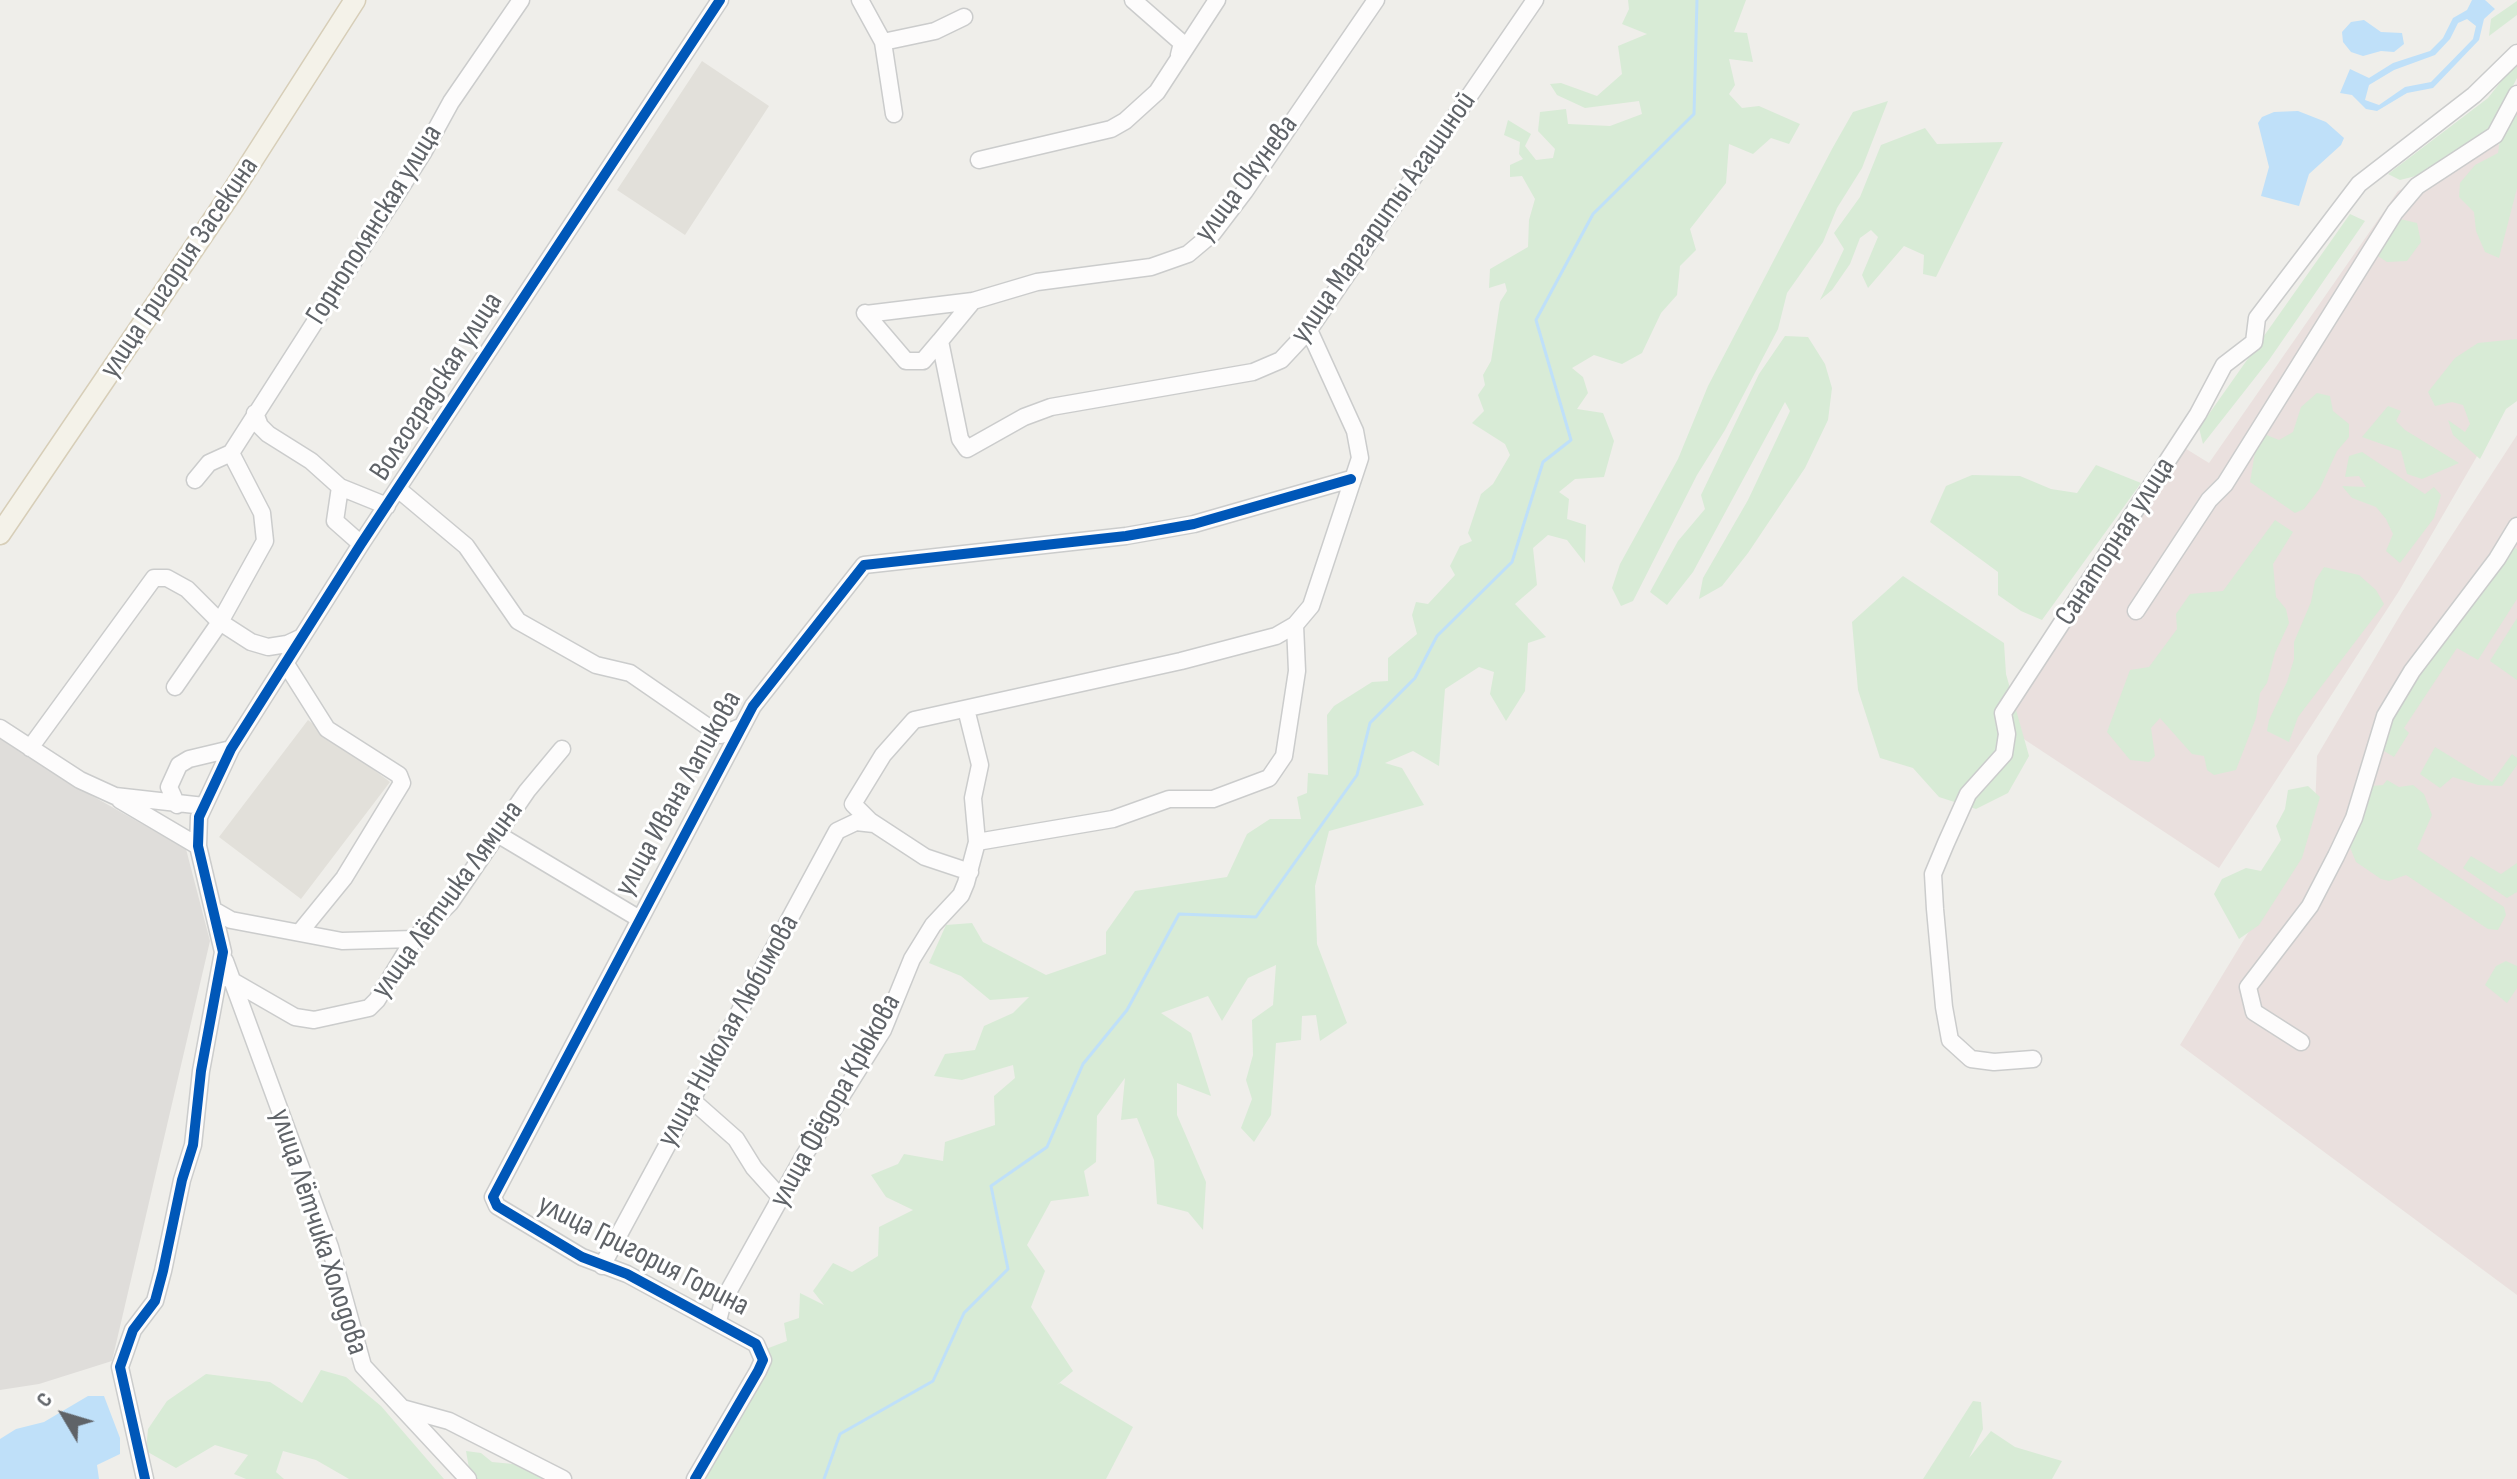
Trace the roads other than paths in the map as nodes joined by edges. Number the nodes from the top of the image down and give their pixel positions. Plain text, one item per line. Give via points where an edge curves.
1 (355, 0) edge
2 (521, 0) edge
3 (720, 0) edge
4 (860, 0) edge
5 (1217, 0) edge
6 (1376, 0) edge
7 (1535, 0) edge
8 (1140, 5) edge
9 (964, 17) dead end
10 (1206, 17) junction
11 (1178, 38) junction
12 (883, 42) junction
13 (2517, 53) edge
14 (1177, 62) junction
15 (2517, 94) edge
16 (894, 114) dead end
17 (979, 160) dead end
18 (973, 301) junction
19 (1309, 330) junction
20 (940, 341) junction
21 (255, 413) junction
22 (231, 453) junction
23 (1351, 479) junction
24 (195, 480) dead end
25 (340, 487) junction
26 (398, 489) junction
27 (387, 506) junction
28 (2517, 527) edge
29 (0, 534) edge
30 (361, 544) junction
31 (2136, 611) dead end
32 (220, 622) junction
33 (1295, 625) junction
34 (303, 636) junction
35 (286, 664) junction
36 (175, 687) dead end
37 (966, 709) junction
38 (740, 727) junction
39 (0, 728) edge
40 (714, 731) junction
41 (30, 748) junction
42 (231, 749) junction
43 (562, 749) dead end
44 (724, 758) junction
45 (115, 796) junction
46 (177, 805) junction
47 (204, 806) junction
48 (874, 824) junction
49 (499, 835) junction
50 (977, 842) junction
51 (198, 846) junction
52 (970, 872) junction
53 (217, 912) junction
54 (638, 918) junction
55 (300, 932) junction
56 (414, 939) junction
57 (223, 952) junction
58 (229, 979) junction
59 (2301, 1042) dead end
60 (2033, 1059) dead end
61 (693, 1101) junction
62 (781, 1198) junction
63 (497, 1206) joint
64 (602, 1266) junction
65 (718, 1321) junction
66 (402, 1408) junction
67 (145, 1479) edge
68 (468, 1479) edge
69 (563, 1479) edge
70 (695, 1479) edge

1 - 29 main road, улица Григория Засекина
2 - 21 street, Горнополянская улица
3 - 26 street, Волгоградская улица
4 - 12 street
5 - 10 street
6 - 18 street, улица Окунева via 1203,244 1151,267 1037,282
7 - 19 street, улица Маргариты Агашиной
8 - 11 street
9 - 12 street via 935,31
10 - 11 street via 1186,41
10 - 14 street
11 - 14 street via 1182,43
12 - 16 street
13 - 60 street, Санаторная улица via 2474,95 2359,184 2313,242 2257,318 2254,342 2224,365 2198,414 2003,713 2004,754 1968,794 1951,831 1933,874 1935,909 1950,1040 1971,1059
14 - 17 street via 1139,111 1111,129
15 - 31 street via 2495,135 2417,186 2395,212 2225,484
18 - 20 street
18 - 20 street, улица Окунева via 866,313 906,361 923,361
19 - 20 street, улица Маргариты Агашиной via 1269,366 1051,407 967,449 960,439
19 - 23 street via 1355,431 1360,458
21 - 22 street, Горнополянская улица
21 - 25 street via 268,434
22 - 24 street via 209,463
22 - 32 street via 262,513 265,541
23 - 33 street via 1311,606
23 - 38 street, улица Ивана Лапикова via 1194,524 1114,539 864,565
25 - 27 street
25 - 30 street via 335,521
26 - 27 street, Волгоградская улица
26 - 40 street via 466,546 518,621 596,665 630,673
27 - 30 street, Волгоградская улица
28 - 59 street via 2385,716 2354,818 2336,856 2310,906 2248,987 2254,1012
30 - 34 street, Волгоградская улица
32 - 34 street via 268,647
32 - 36 street
32 - 41 street via 187,589 167,578 154,578
33 - 37 street via 1276,636
33 - 50 street via 1297,671 1284,756 1269,778 1213,799 1169,799 1113,819
34 - 35 street, Волгоградская улица
35 - 42 street, Волгоградская улица
35 - 55 street via 327,729 399,775 402,783 344,878
37 - 48 street via 914,720 883,755 853,804
37 - 50 street, улица Фёдора Крюкова via 980,757 973,798
38 - 40 street via 721,735
38 - 44 street, улица Ивана Лапикова
39 - 41 street
40 - 44 street via 724,742
41 - 45 street
42 - 46 street via 179,765 169,787
42 - 47 street, Волгоградская улица
43 - 49 street, улица Лётчика Лямина
44 - 54 street, улица Ивана Лапикова
45 - 46 street
45 - 51 street
46 - 47 street
47 - 51 street, Волгоградская улица via 196,830
48 - 52 street via 925,857
48 - 61 street, улица Николая Любимова via 856,822 837,831
49 - 54 street
49 - 56 street, улица Лётчика Лямина via 450,903
50 - 52 street, улица Фёдора Крюкова
51 - 53 street, улица Лётчика Холодова
52 - 62 street, улица Фёдора Крюкова via 961,895 912,959 883,1030
53 - 55 street via 231,920
53 - 57 street, улица Лётчика Холодова
54 - 63 street, улица Ивана Лапикова via 498,1184 493,1197
55 - 56 street via 342,941
56 - 58 street, улица Лётчика Лямина via 377,1000 357,1012 314,1020 295,1017
57 - 58 street, улица Лётчика Холодова
57 - 67 street via 193,1145 163,1271 155,1301 129,1339 120,1367
58 - 66 street, улица Лётчика Холодова via 330,1247 363,1366
61 - 62 street via 736,1139
61 - 64 street, улица Николая Любимова
62 - 65 street, улица Фёдора Крюкова via 723,1301
63 - 64 street, улица Григория Горина
64 - 65 street, улица Григория Горина
65 - 70 street, улица Григория Горина via 756,1344 763,1360
66 - 68 street, улица Лётчика Холодова
66 - 69 street via 449,1421

